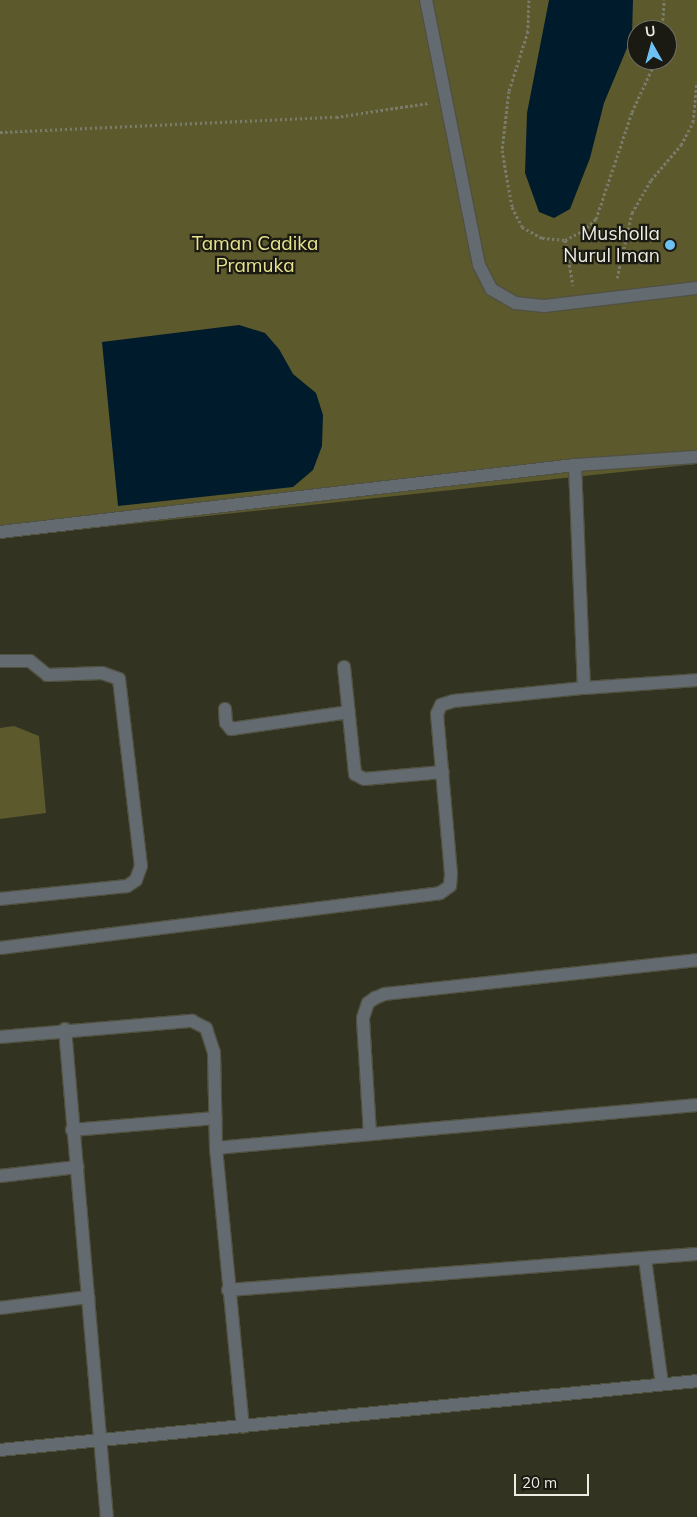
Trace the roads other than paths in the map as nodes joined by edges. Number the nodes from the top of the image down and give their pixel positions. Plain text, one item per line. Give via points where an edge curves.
1 (426, 0) edge
2 (697, 288) edge
3 (697, 457) edge
4 (575, 464) junction
5 (0, 532) edge
6 (0, 661) edge
7 (344, 667) dead end
8 (697, 680) edge
9 (584, 688) junction
10 (225, 709) dead end
11 (349, 712) junction
12 (443, 772) junction
13 (0, 899) edge
14 (0, 948) edge
15 (697, 960) edge
16 (65, 1029) junction
17 (0, 1037) edge
18 (697, 1105) edge
19 (215, 1118) junction
20 (72, 1130) junction
21 (370, 1134) junction
22 (216, 1148) junction
23 (76, 1167) junction
24 (0, 1176) edge
25 (697, 1254) edge
26 (645, 1259) junction
27 (228, 1290) junction
28 (88, 1298) junction
29 (0, 1308) edge
30 (697, 1381) edge
31 (662, 1384) junction
32 (244, 1427) junction
33 (100, 1439) junction
34 (0, 1450) edge
35 (107, 1517) edge

1 - 2 street via 479,265 491,290 515,303 544,306
3 - 4 street
4 - 5 street
4 - 9 street
6 - 13 street via 30,661 47,675 102,673 119,679 141,866 136,880 127,886
7 - 11 street
8 - 9 street
9 - 12 street via 453,701 441,705 438,714
10 - 11 street via 226,723 231,729
11 - 12 street via 355,774 359,778
12 - 14 street via 451,874 450,886 440,893
15 - 21 street via 385,994 375,998 368,1003 363,1018
16 - 17 street
16 - 19 street via 192,1021 206,1028 214,1052
16 - 20 street
18 - 21 street
19 - 20 street
19 - 22 street
20 - 23 street
21 - 22 street
22 - 27 street
23 - 24 street
23 - 28 street
25 - 26 street
26 - 27 street
26 - 31 street
27 - 32 street
28 - 29 street
28 - 33 street
30 - 31 street
31 - 32 street
32 - 33 street
33 - 34 street
33 - 35 street

